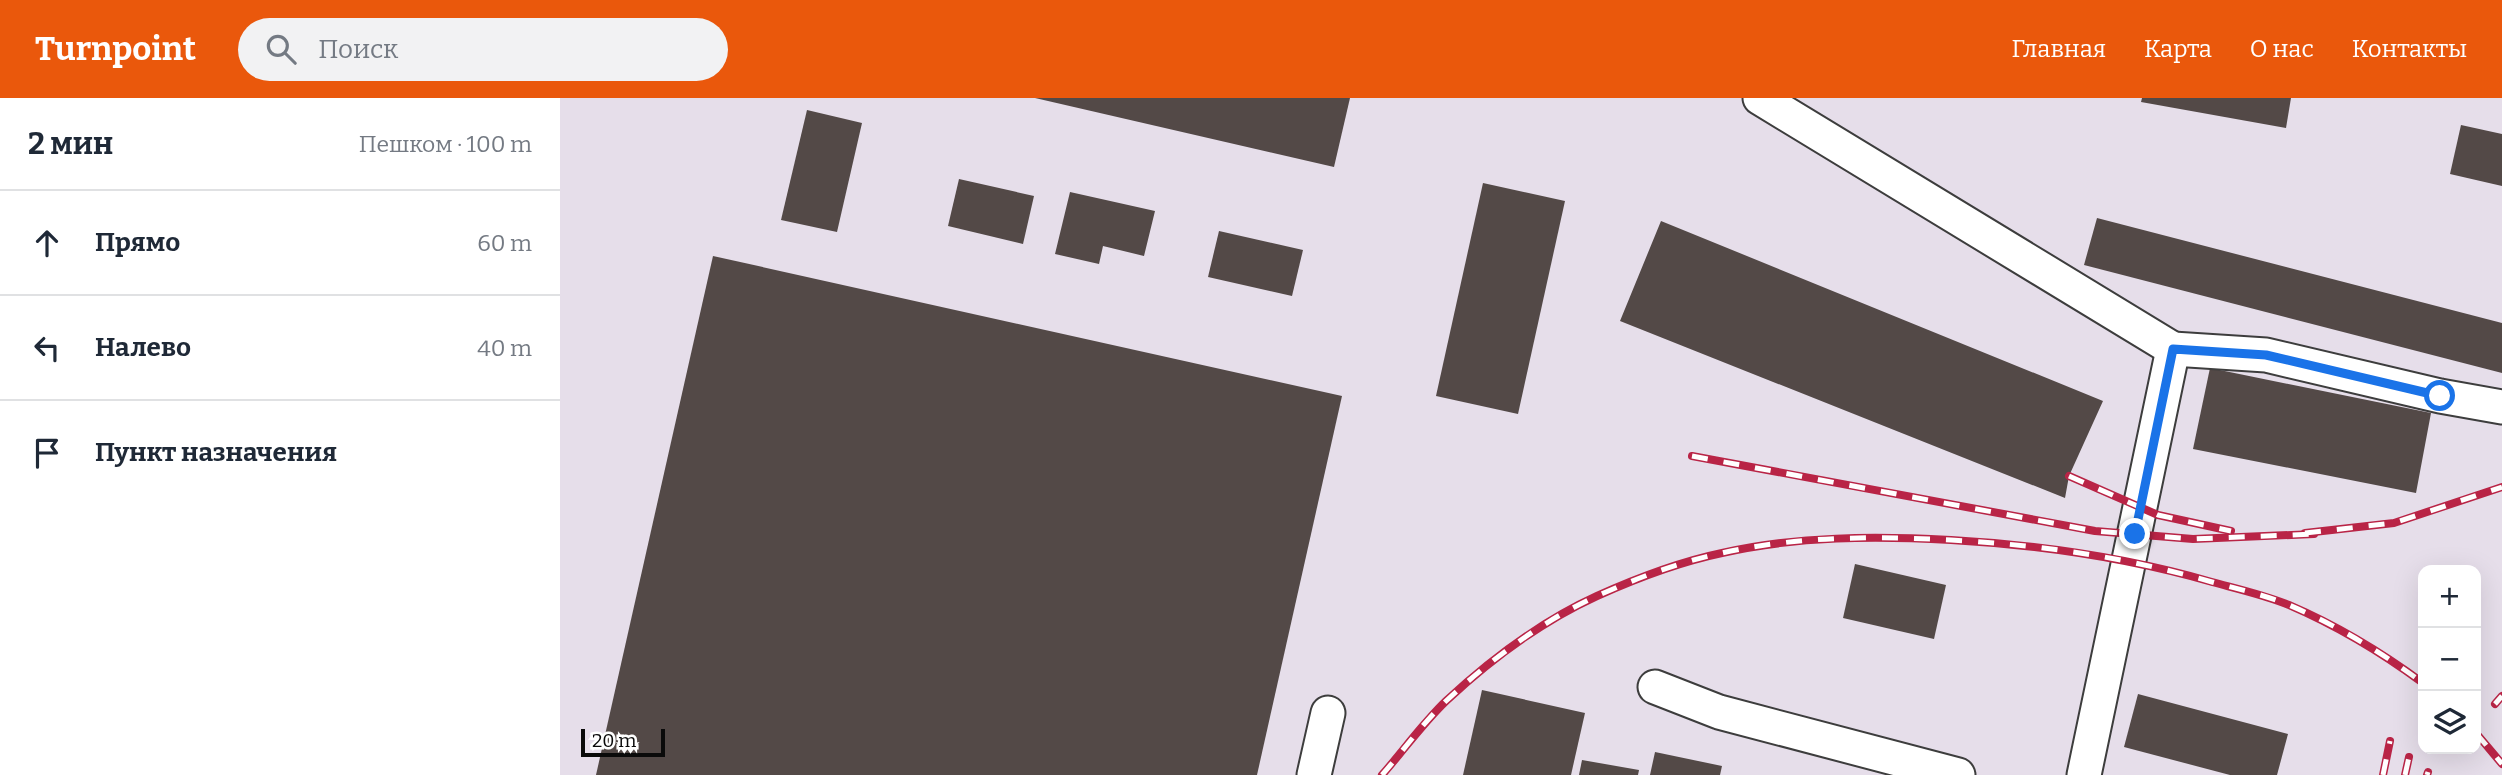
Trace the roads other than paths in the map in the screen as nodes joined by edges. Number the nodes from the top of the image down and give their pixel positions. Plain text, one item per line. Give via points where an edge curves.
1 (1760, 98) edge
2 (2173, 349) junction
3 (2502, 407) edge
4 (1655, 687) dead end
5 (1328, 713) dead end
6 (1314, 775) edge
7 (1958, 775) edge
8 (2084, 775) edge

1 - 2 lane
2 - 3 lane via 2266,355
2 - 8 lane
4 - 7 lane via 1719,712
5 - 6 lane

